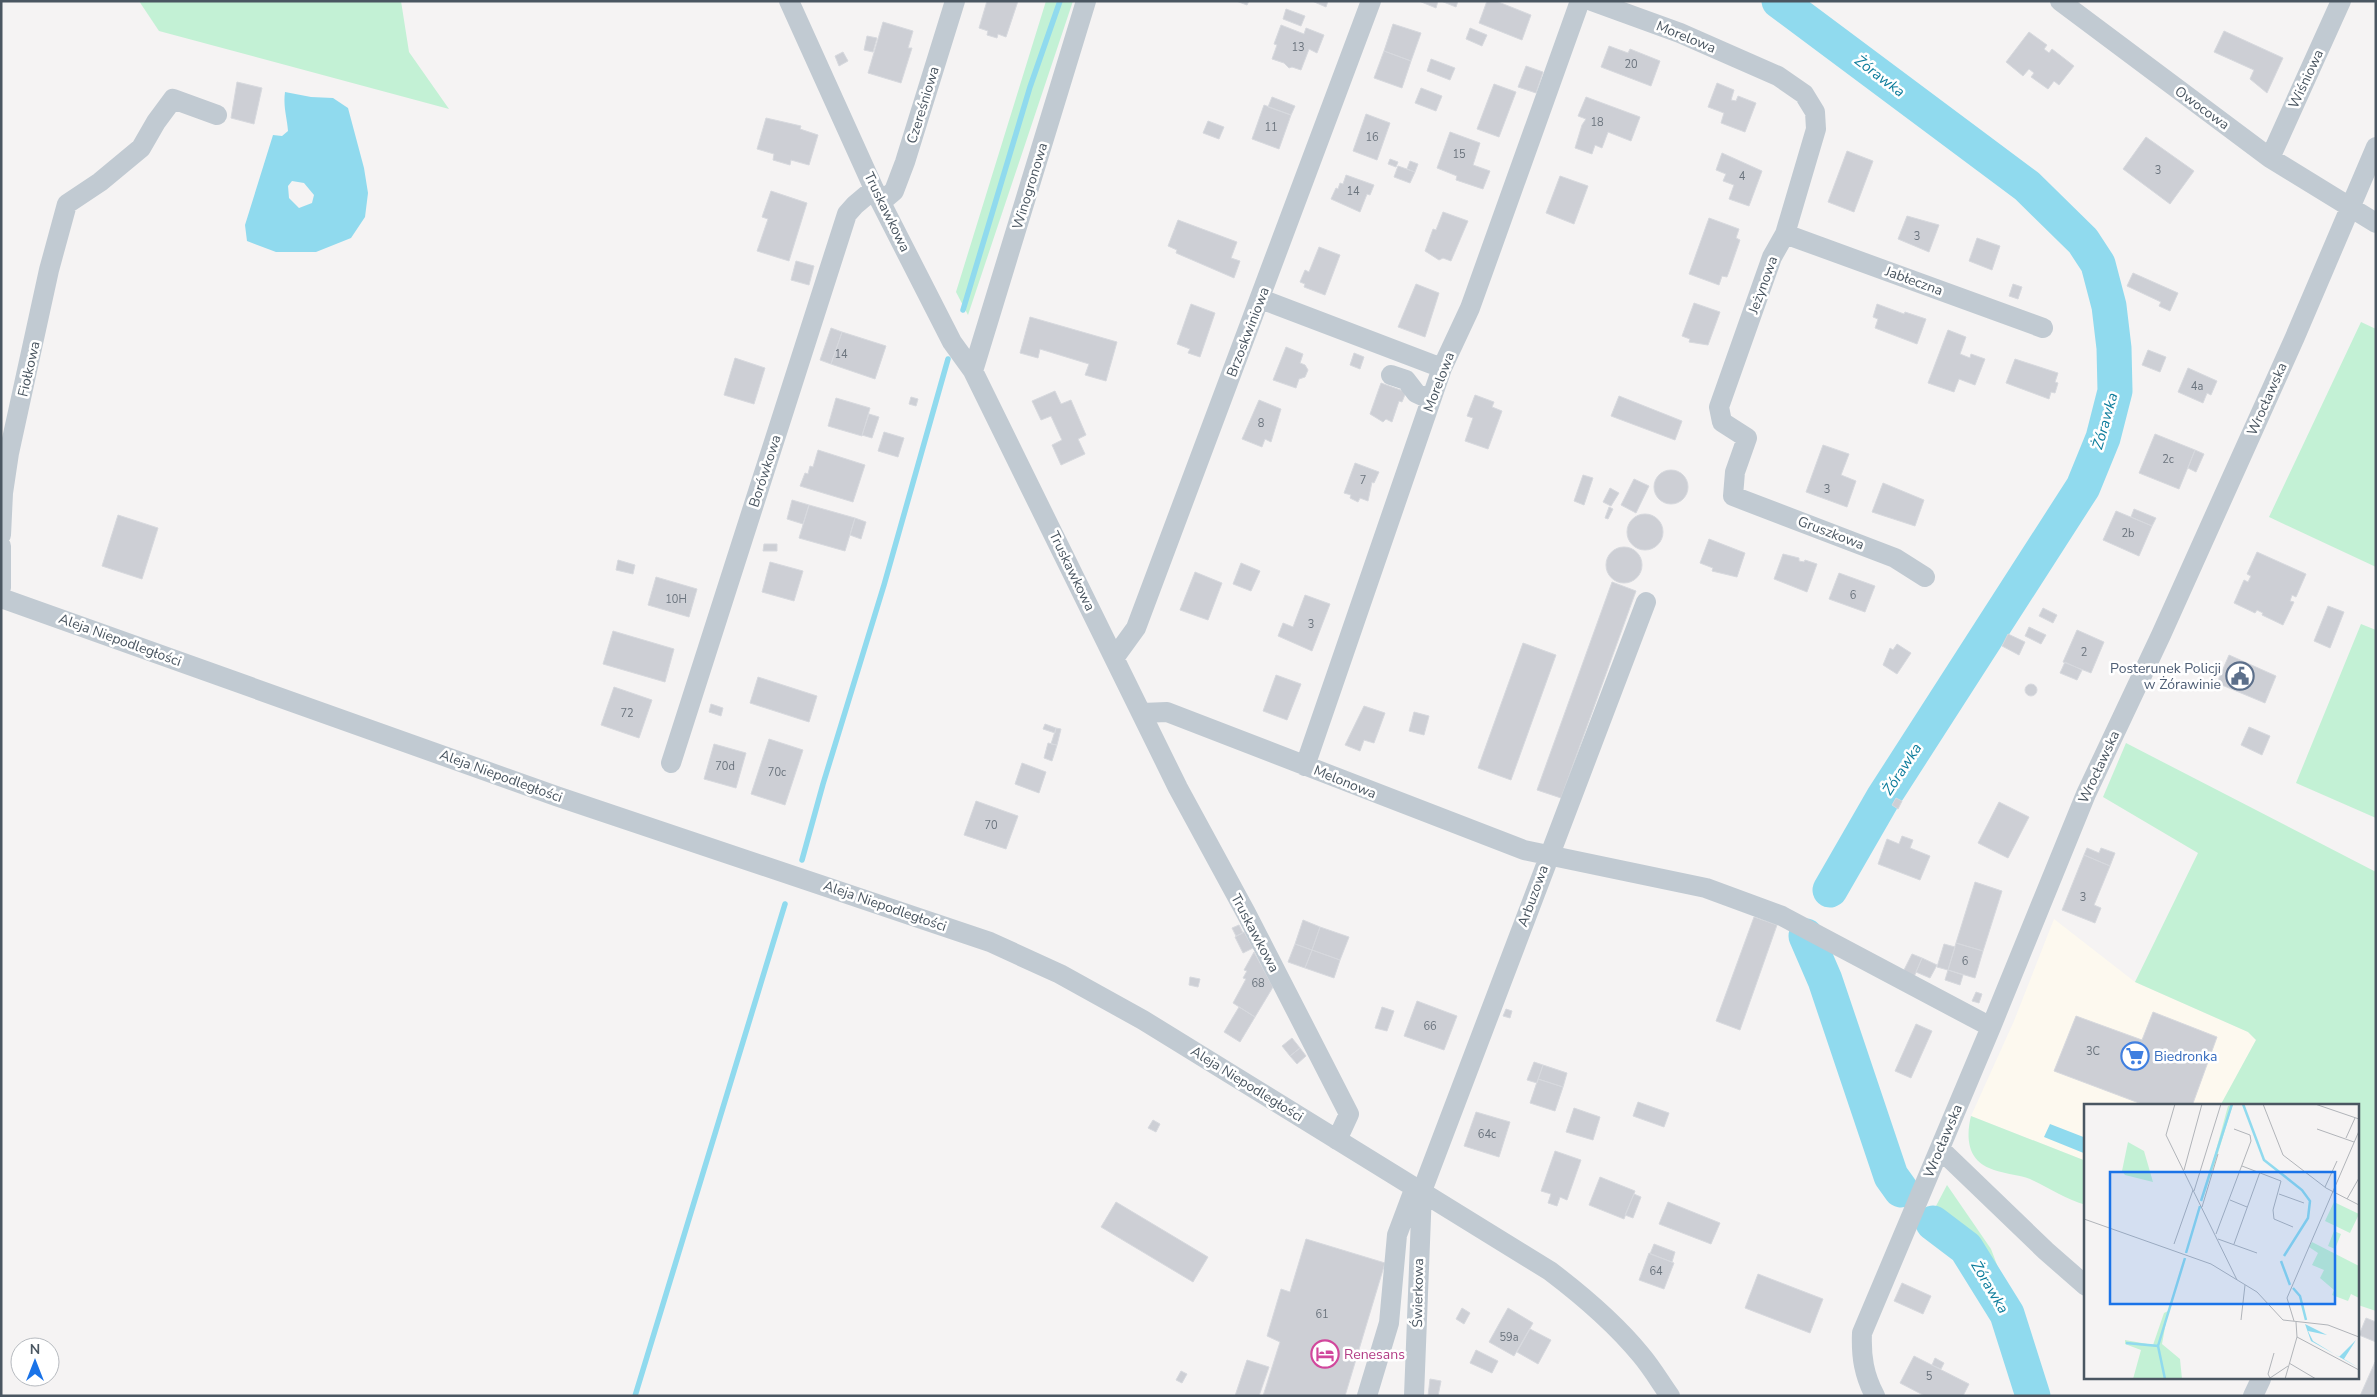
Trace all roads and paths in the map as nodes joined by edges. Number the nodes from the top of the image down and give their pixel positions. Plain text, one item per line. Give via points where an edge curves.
1 (789, 1) edge
2 (955, 1) edge
3 (1086, 1) edge
4 (1371, 1) edge
5 (1580, 1) edge
6 (1592, 1) edge
7 (2060, 1) edge
8 (2341, 1) edge
9 (1778, 76) joint
10 (217, 115) dead end
11 (2376, 147) edge
12 (2270, 158) junction
13 (877, 195) junction
14 (2349, 206) junction
15 (2376, 223) edge
16 (1785, 234) junction
17 (1261, 299) junction
18 (2043, 328) dead end
19 (1442, 368) junction
20 (973, 371) junction
21 (1391, 374) dead end
22 (1432, 400) junction
23 (1733, 496) joint
24 (1, 535) edge
25 (1, 546) edge
26 (1925, 577) dead end
27 (1, 588) edge
28 (1, 598) edge
29 (1646, 602) dead end
30 (1115, 657) junction
31 (1142, 713) junction
32 (671, 762) dead end
33 (1305, 766) junction
34 (1548, 856) junction
35 (1991, 1027) junction
36 (1337, 1140) junction
37 (1940, 1149) junction
38 (1419, 1189) junction
39 (2084, 1284) edge
40 (2261, 1380) edge
41 (1367, 1396) edge
42 (1414, 1396) edge
43 (1670, 1396) edge
44 (1875, 1396) edge
45 (2253, 1396) edge

1 - 13 street, Truskawkowa
2 - 13 street, Czereśniowa via 894,190
3 - 20 street, Winogronowa
4 - 17 street, Brzoskwiniowa
5 - 19 street, Morelowa via 1470,308
6 - 9 street, Morelowa via 1680,33
7 - 12 street, Owocowa
8 - 12 street, Wiśniowa
9 - 16 street, Jeżynowa via 1804,94 1815,112 1816,129
10 - 24 street, Fiołkowa via 174,98 141,148 67,204 49,270 9,453
11 - 14 street, Wrocławska
12 - 14 street, Owocowa
13 - 20 street, Truskawkowa via 952,342
13 - 32 street, Borówkowa via 855,205 848,214
14 - 15 street, Owocowa
14 - 35 street, Wrocławska via 2295,337 2086,794
16 - 18 street, Jabłeczna
16 - 23 street, Jeżynowa via 1772,257 1719,407 1722,422 1747,438 1735,472
17 - 19 street
17 - 30 street, Brzoskwiniowa via 1136,628
19 - 22 street, Morelowa
20 - 30 street, Truskawkowa
21 - 22 street via 1406,380 1416,393
22 - 33 street, Morelowa
23 - 26 street, Gruszkowa via 1895,558
25 - 27 street
28 - 36 street, Aleja Niepodległości via 556,796 990,942 1060,974 1143,1020
29 - 34 street, Arbuzowa
30 - 31 street, Truskawkowa
31 - 33 street, Melonowa via 1167,712
31 - 36 street, Truskawkowa via 1349,1114
33 - 34 street, Melonowa via 1486,836
34 - 35 street, Melonowa via 1706,888 1782,916
34 - 38 street, Arbuzowa
35 - 37 street, Wrocławska
36 - 38 street, Aleja Niepodległości
37 - 39 street
37 - 44 street, Wrocławska via 1862,1333 1862,1361 1866,1379
38 - 41 street, Arbuzowa via 1397,1236 1389,1323
38 - 42 street, Świerkowa
38 - 43 street, Aleja Niepodległości via 1550,1271 1586,1298 1642,1356
40 - 45 street

